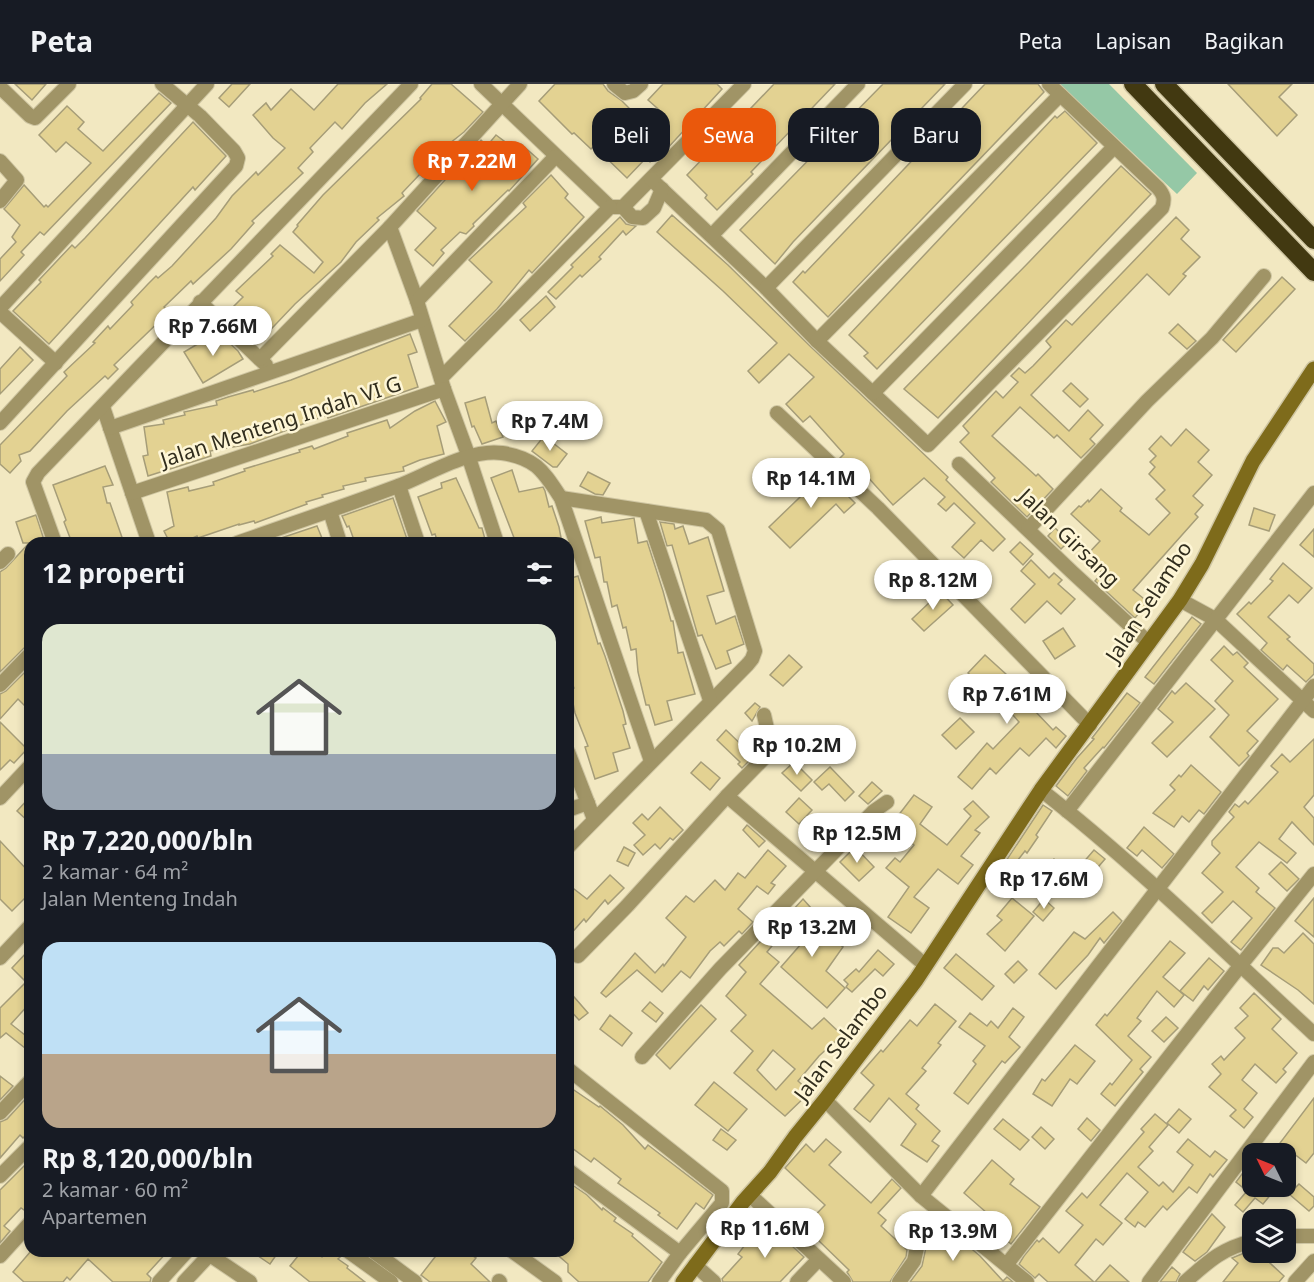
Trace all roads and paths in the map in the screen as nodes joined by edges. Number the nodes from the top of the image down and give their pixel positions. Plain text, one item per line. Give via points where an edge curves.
1 (69, 84) edge
2 (162, 84) edge
3 (207, 84) edge
4 (411, 84) edge
5 (481, 84) edge
6 (519, 84) edge
7 (614, 84) edge
8 (641, 84) edge
9 (744, 84) edge
10 (858, 84) edge
11 (964, 84) edge
12 (1049, 84) edge
13 (1133, 84) edge
14 (1164, 84) edge
15 (0, 87) edge
16 (1060, 95) junction
17 (501, 103) junction
18 (188, 105) junction
19 (1114, 147) junction
20 (555, 157) junction
21 (0, 161) edge
22 (651, 179) junction
23 (662, 189) junction
24 (0, 201) edge
25 (616, 207) junction
26 (390, 227) junction
27 (712, 235) junction
28 (1314, 240) edge
29 (1314, 272) edge
30 (1264, 276) dead end
31 (766, 288) junction
32 (417, 301) junction
33 (200, 302) junction
34 (0, 310) edge
35 (422, 320) junction
36 (817, 341) junction
37 (260, 359) junction
38 (56, 363) junction
39 (1314, 369) edge
40 (272, 371) junction
41 (442, 384) junction
42 (873, 393) junction
43 (103, 407) junction
44 (777, 413) dead end
45 (0, 423) edge
46 (110, 428) junction
47 (468, 457) junction
48 (959, 464) dead end
49 (399, 486) junction
50 (1314, 493) edge
51 (132, 494) junction
52 (561, 498) junction
53 (330, 511) junction
54 (646, 511) junction
55 (1028, 529) junction
56 (53, 537) edge
57 (148, 537) edge
58 (254, 537) edge
59 (338, 537) edge
60 (416, 537) edge
61 (495, 537) edge
62 (1180, 600) junction
63 (1215, 619) junction
64 (1149, 643) junction
65 (24, 660) edge
66 (0, 685) edge
67 (1314, 686) edge
68 (710, 700) junction
69 (1302, 700) junction
70 (1314, 711) edge
71 (764, 715) dead end
72 (1090, 724) junction
73 (651, 762) junction
74 (574, 767) edge
75 (24, 772) edge
76 (1041, 790) junction
77 (727, 796) junction
78 (0, 798) edge
79 (887, 802) dead end
80 (588, 803) junction
81 (574, 808) edge
82 (1067, 811) junction
83 (594, 819) junction
84 (574, 841) edge
85 (815, 872) junction
86 (1314, 874) edge
87 (1157, 889) junction
88 (24, 932) edge
89 (578, 956) dead end
90 (0, 958) edge
91 (925, 965) junction
92 (1240, 966) junction
93 (1314, 1034) edge
94 (642, 1057) dead end
95 (1314, 1062) edge
96 (574, 1074) edge
97 (24, 1087) edge
98 (825, 1100) junction
99 (0, 1113) edge
100 (24, 1152) edge
101 (574, 1174) edge
102 (0, 1176) edge
103 (750, 1195) junction
104 (921, 1196) junction
105 (24, 1230) edge
106 (925, 1233) dead end
107 (1296, 1236) edge
108 (1314, 1236) edge
109 (1242, 1243) edge
110 (680, 1253) junction
111 (0, 1256) edge
112 (182, 1257) edge
113 (205, 1257) edge
114 (216, 1257) edge
115 (356, 1257) edge
116 (382, 1257) edge
117 (520, 1257) edge
118 (818, 1260) junction
119 (1314, 1261) edge
120 (1007, 1264) junction
121 (695, 1265) junction
122 (710, 1281) edge
123 (159, 1282) edge
124 (184, 1282) edge
125 (250, 1282) edge
126 (391, 1282) edge
127 (415, 1282) edge
128 (555, 1282) edge
129 (659, 1282) edge
130 (684, 1282) edge
131 (797, 1282) edge
132 (844, 1282) edge
133 (899, 1282) edge
134 (1027, 1282) edge
135 (1149, 1282) edge
136 (1185, 1282) edge
137 (1296, 1282) edge

1 - 15 street via 35,118
2 - 18 street
3 - 18 street
4 - 33 street
5 - 17 street
6 - 17 street
7 - 8 street via 625,93 633,92
9 - 22 street
10 - 27 street
11 - 31 street
12 - 16 street
13 - 29 highway
14 - 28 highway
16 - 19 street
16 - 36 street
17 - 20 street
17 - 26 street
18 - 34 street
18 - 38 street via 237,153 236,166
19 - 42 street
19 - 42 street via 1164,195 1162,207 1154,216 928,445
20 - 25 street
20 - 32 street
21 - 24 street via 17,180
22 - 23 street
22 - 25 street
23 - 25 street via 654,208 643,218 632,217
23 - 27 street
25 - 41 street
26 - 32 street
26 - 37 street
27 - 31 street
30 - 55 street via 1212,338
31 - 36 street
32 - 35 street
33 - 37 street
33 - 43 street
34 - 38 street
35 - 40 street
35 - 41 street
36 - 42 street
37 - 40 street
38 - 45 street
39 - 62 street, Jalan Selambo via 1253,461
40 - 46 street
41 - 47 street
41 - 51 street, Jalan Menteng Indah VI G
43 - 46 street
43 - 56 street via 34,479
44 - 72 street via 878,508
46 - 51 street
47 - 49 street
47 - 52 street via 500,452 518,456 542,469
47 - 61 street
48 - 55 street, Jalan Girsang
49 - 53 street
49 - 60 street
50 - 63 street
51 - 57 street
52 - 54 street
52 - 73 street
53 - 58 street
53 - 59 street
54 - 68 street
54 - 68 street via 706,520 718,530 755,651 752,659
55 - 64 street, Jalan Girsang
62 - 63 street
62 - 64 street, Jalan Selambo
63 - 69 street
63 - 82 street
64 - 72 street, Jalan Selambo
65 - 66 street
67 - 69 street
68 - 73 street
69 - 70 street
69 - 87 street
71 - 77 street via 770,752
72 - 76 street, Jalan Selambo
73 - 83 street
74 - 80 street
75 - 78 street
76 - 82 street
76 - 91 street, Jalan Selambo
77 - 85 street
77 - 89 street
79 - 85 street
80 - 81 street
80 - 83 street
82 - 87 street
83 - 84 street
85 - 91 street
85 - 94 street via 720,969
86 - 92 street
87 - 92 street
87 - 104 street
88 - 90 street
91 - 98 street, Jalan Selambo
92 - 93 street
92 - 120 street
95 - 135 street
96 - 110 street via 722,1191 722,1203
97 - 99 street
98 - 103 street, Jalan Selambo
98 - 104 street
100 - 102 street
101 - 110 street
103 - 118 street
103 - 121 street, Jalan Selambo
104 - 120 street
105 - 111 street
106 - 133 street via 916,1247 914,1261
107 - 108 street
109 - 136 street via 1220,1253
110 - 129 street
112 - 123 street
113 - 124 street
114 - 125 street
115 - 126 street
116 - 127 street
117 - 128 street
118 - 131 street
118 - 132 street
119 - 137 street
120 - 134 street
121 - 122 street
121 - 130 street, Jalan Selambo

